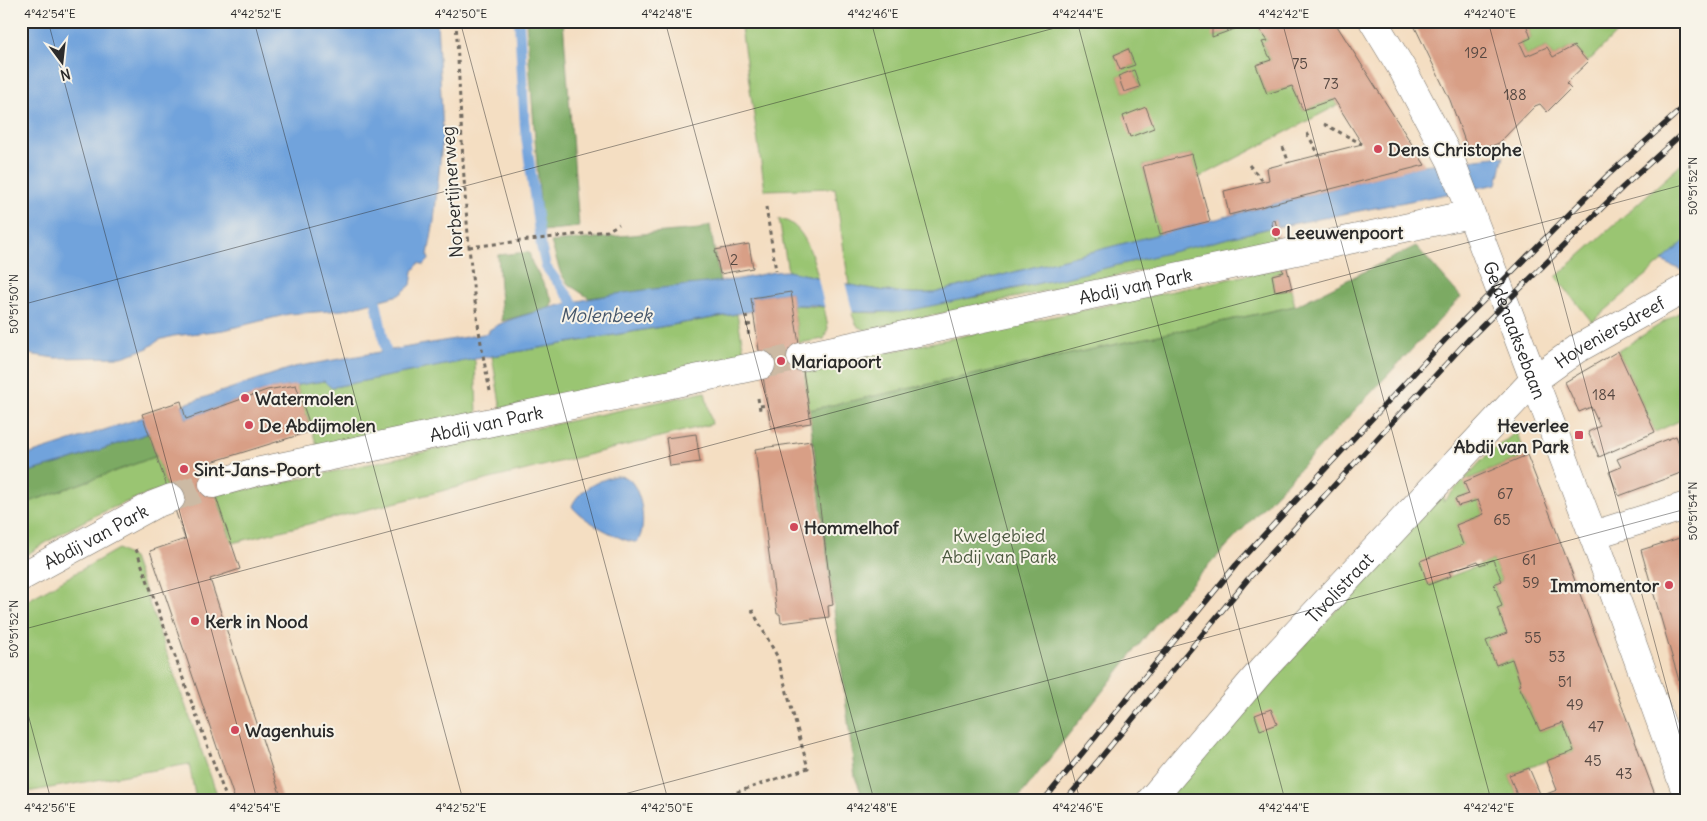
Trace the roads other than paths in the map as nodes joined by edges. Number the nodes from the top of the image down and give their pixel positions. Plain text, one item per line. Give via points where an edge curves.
1 (1373, 21) edge
2 (1466, 203) junction
3 (1686, 288) edge
4 (801, 357) tunnel mouth
5 (761, 365) tunnel mouth
6 (1534, 380) junction
7 (213, 484) tunnel mouth
8 (171, 498) tunnel mouth
9 (1686, 506) edge
10 (1593, 535) junction
11 (21, 577) edge
12 (1686, 792) edge
13 (1150, 800) edge

1 - 2 street, Geldenaaksebaan via 1404,72 1450,161
2 - 4 street, Abdij van Park
2 - 6 street, Geldenaaksebaan
3 - 6 street, Hoveniersdreef via 1577,349
5 - 7 street, Abdij van Park via 274,468
6 - 10 street, Geldenaaksebaan
6 - 13 street, Tivolistraat via 1262,670
8 - 11 street, Abdij van Park
9 - 10 street
10 - 12 street, Geldenaaksebaan

